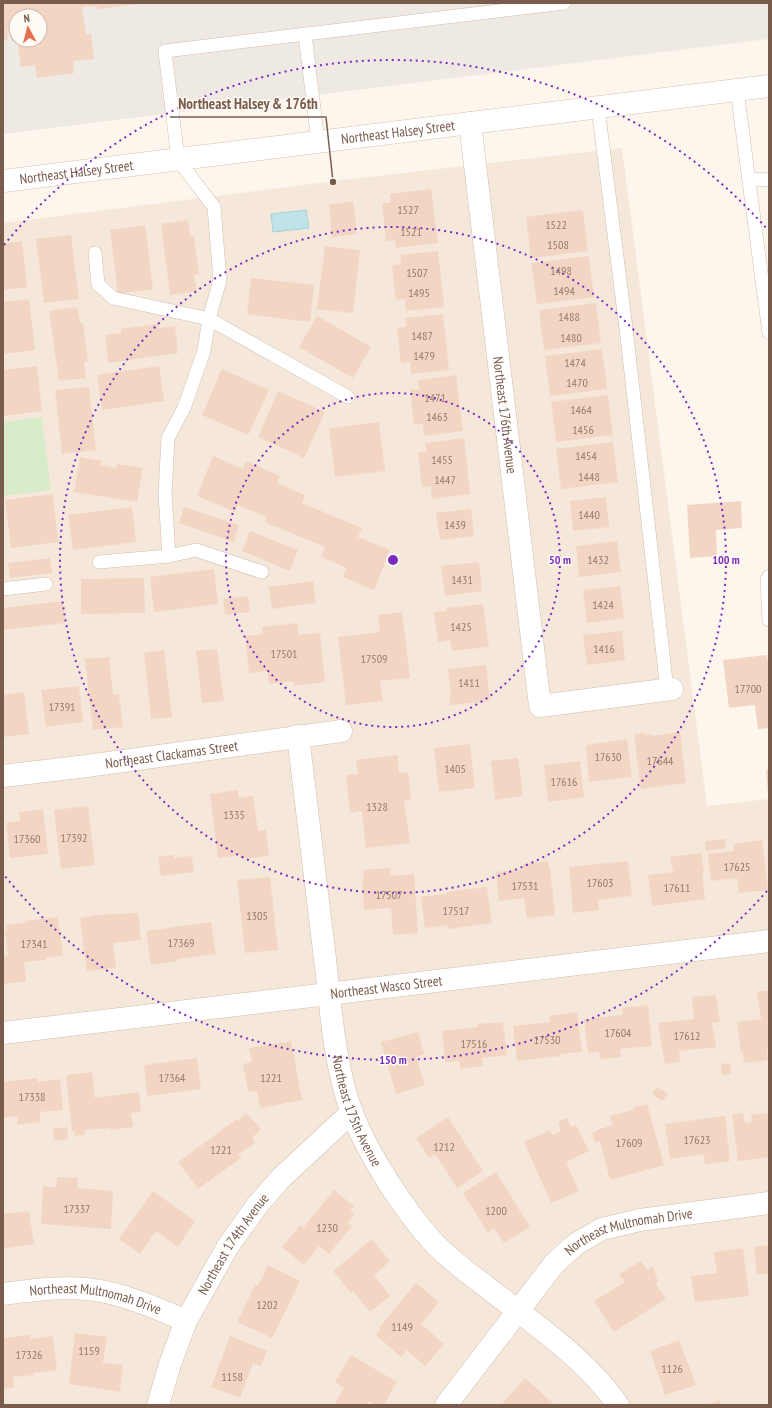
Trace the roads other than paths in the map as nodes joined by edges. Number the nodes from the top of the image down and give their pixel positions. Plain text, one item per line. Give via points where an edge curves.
1 (564, 3) edge
2 (304, 34) junction
3 (769, 86) edge
4 (737, 90) junction
5 (598, 108) junction
6 (470, 123) junction
7 (318, 142) junction
8 (178, 160) junction
9 (750, 178) junction
10 (769, 180) edge
11 (3, 181) edge
12 (95, 253) dead end
13 (209, 319) junction
14 (769, 333) edge
15 (348, 397) dead end
16 (169, 556) junction
17 (99, 562) dead end
18 (262, 572) dead end
19 (769, 576) edge
20 (46, 584) dead end
21 (3, 589) edge
22 (769, 620) edge
23 (670, 690) joint
24 (340, 731) dead end
25 (298, 736) junction
26 (3, 776) edge
27 (769, 941) edge
28 (329, 994) junction
29 (3, 1033) edge
30 (352, 1112) junction
31 (769, 1203) edge
32 (3, 1294) edge
33 (518, 1311) junction
34 (186, 1321) junction
35 (158, 1405) edge
36 (446, 1405) edge
37 (618, 1405) edge

1 - 2 lane
2 - 7 lane
2 - 8 lane via 165,51
3 - 4 street, Northeast Halsey Street
4 - 5 street, Northeast Halsey Street
4 - 9 lane
5 - 6 street, Northeast Halsey Street
5 - 23 lane
6 - 7 street, Northeast Halsey Street
6 - 23 street, Northeast 176th Avenue via 540,706
7 - 8 street, Northeast Halsey Street
8 - 11 street, Northeast Halsey Street
8 - 13 lane via 214,207 220,280
9 - 10 lane
9 - 14 lane
12 - 13 lane via 98,284 113,298
13 - 15 lane
13 - 16 lane via 204,351 184,408 168,438 165,494
16 - 17 lane
16 - 18 lane via 196,550
19 - 22 lane
20 - 21 lane
24 - 25 street, Northeast Clackamas Street
25 - 26 street, Northeast Clackamas Street
25 - 28 street, Northeast 175th Avenue
27 - 28 street, Northeast Wasco Street
28 - 29 street, Northeast Wasco Street
28 - 30 street, Northeast 175th Avenue via 338,1057
30 - 33 street, Northeast 175th Avenue via 366,1144 417,1223 457,1265
30 - 34 street, Northeast 174th Avenue via 281,1178 259,1203 228,1246
31 - 33 street, Northeast Multnomah Drive via 640,1220 602,1229 576,1244 554,1264
32 - 34 street, Northeast Multnomah Drive via 70,1289 101,1291 143,1303
33 - 36 street
33 - 37 street via 591,1371
34 - 35 street, Northeast 174th Avenue

